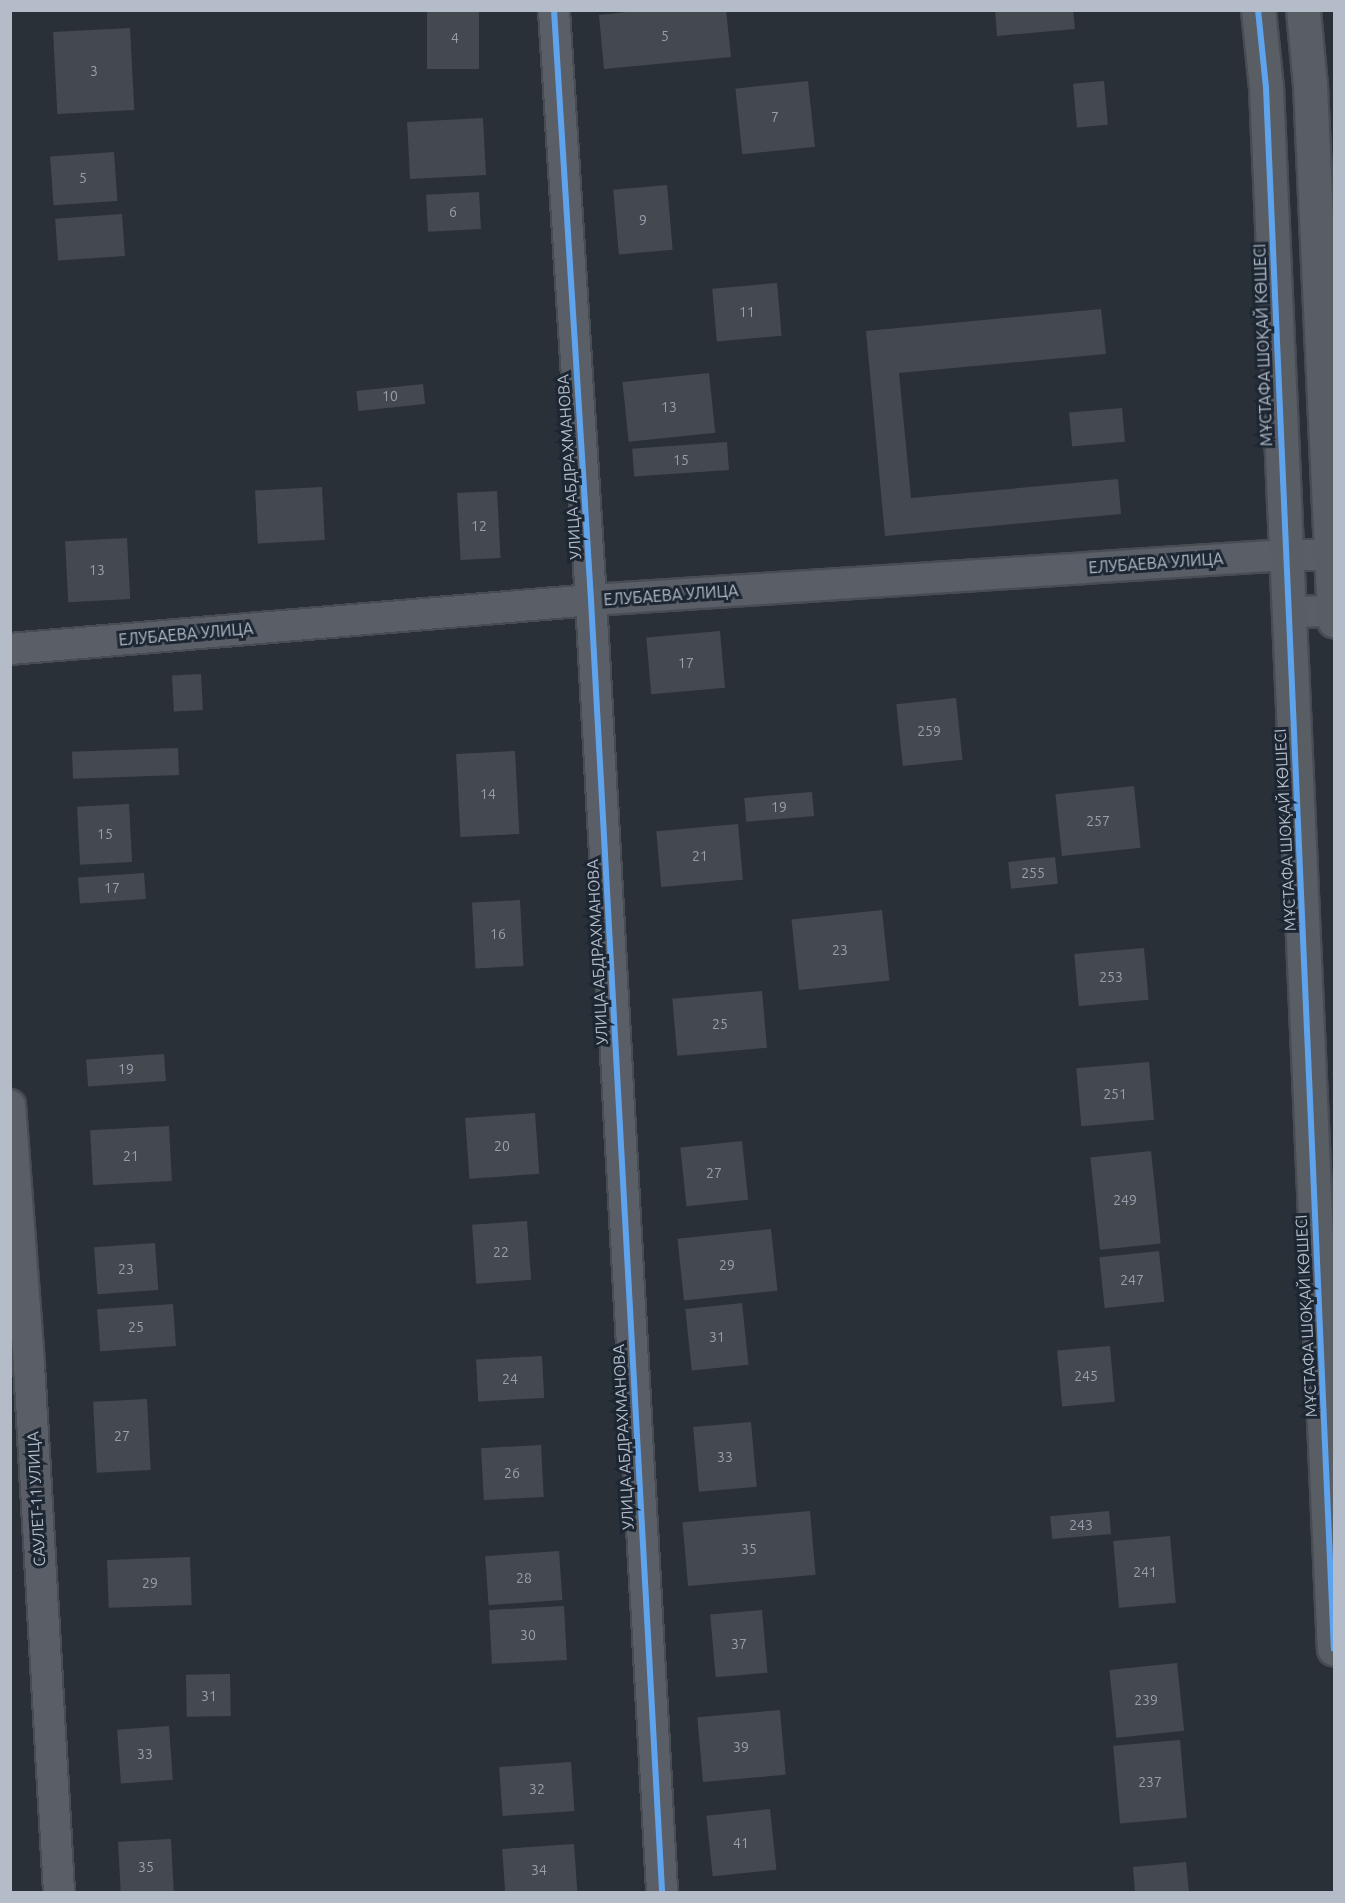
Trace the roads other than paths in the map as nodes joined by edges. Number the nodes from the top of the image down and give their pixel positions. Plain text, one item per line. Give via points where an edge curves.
1 (554, 10) edge
2 (1258, 10) edge
3 (1303, 10) edge
4 (1327, 270) edge
5 (1286, 555) junction
6 (1332, 555) junction
7 (591, 600) junction
8 (1334, 611) edge
9 (1288, 612) junction
10 (1335, 620) edge
11 (10, 649) edge
12 (10, 1105) edge
13 (20, 1364) edge
14 (1335, 1649) edge
15 (59, 1893) edge
16 (662, 1893) edge

1 - 7 street, УЛИЦА АБДРАХМАНОВА
2 - 5 street, МҰСТАФА ШОҚАЙ КӨШЕСІ via 1266,88
3 - 4 street
4 - 6 street
5 - 6 street, ЕЛУБАЕВА УЛИЦА
5 - 7 street, ЕЛУБАЕВА УЛИЦА
5 - 9 street, МҰСТАФА ШОҚАЙ КӨШЕСІ
6 - 8 street
7 - 11 street, ЕЛУБАЕВА УЛИЦА
7 - 16 street, УЛИЦА АБДРАХМАНОВА
8 - 9 street
8 - 10 street
9 - 14 street, МҰСТАФА ШОҚАЙ КӨШЕСІ
12 - 13 street, САУЛЕТ-11 УЛИЦА
13 - 15 street, САУЛЕТ-11 УЛИЦА

